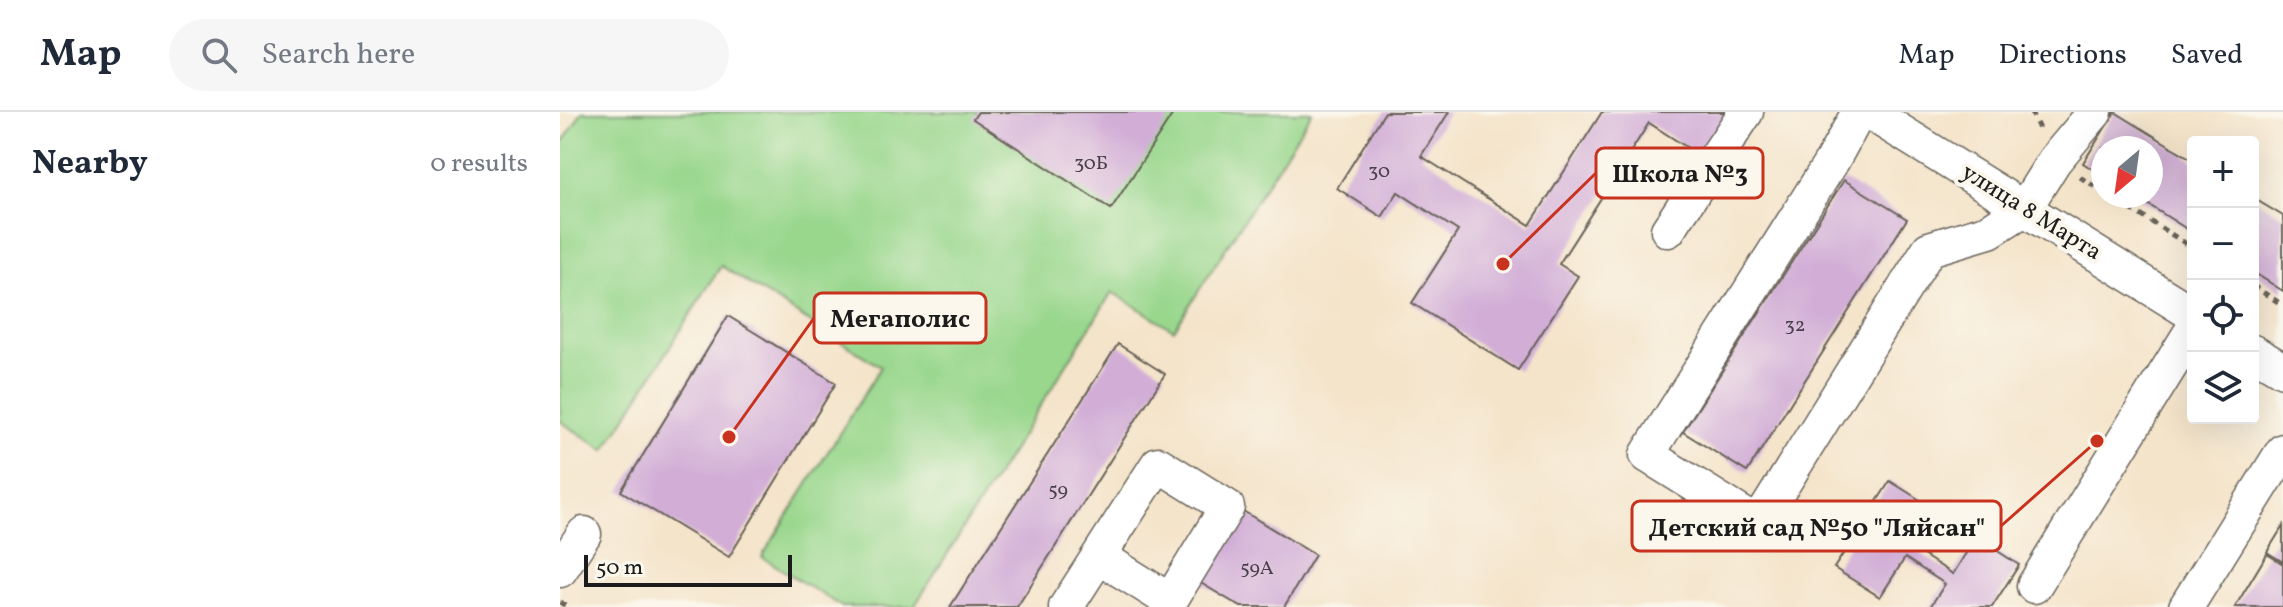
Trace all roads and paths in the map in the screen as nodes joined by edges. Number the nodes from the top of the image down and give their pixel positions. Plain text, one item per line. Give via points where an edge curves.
1 (1746, 112) edge
2 (1859, 112) edge
3 (1869, 112) edge
4 (2095, 112) edge
5 (2129, 208) edge
6 (2024, 209) junction
7 (1668, 230) dead end
8 (2187, 244) edge
9 (2259, 290) edge
10 (2283, 305) edge
11 (2187, 310) edge
12 (2187, 339) edge
13 (2259, 356) edge
14 (2283, 370) edge
15 (2283, 451) edge
16 (584, 534) dead end
17 (1100, 557) dead end
18 (560, 570) edge
19 (2034, 586) dead end
20 (560, 602) edge
21 (567, 607) edge
22 (1066, 607) edge
23 (2186, 607) edge

1 - 7 street
2 - 6 street via 1647,455 1758,524 1929,249 1989,231
3 - 6 street, улица 8 Марта
4 - 6 street via 2054,161
5 - 8 path
6 - 11 street, улица 8 Марта
9 - 10 path
12 - 19 street
13 - 14 street
15 - 23 street
16 - 18 street
17 - 22 street
20 - 21 path

